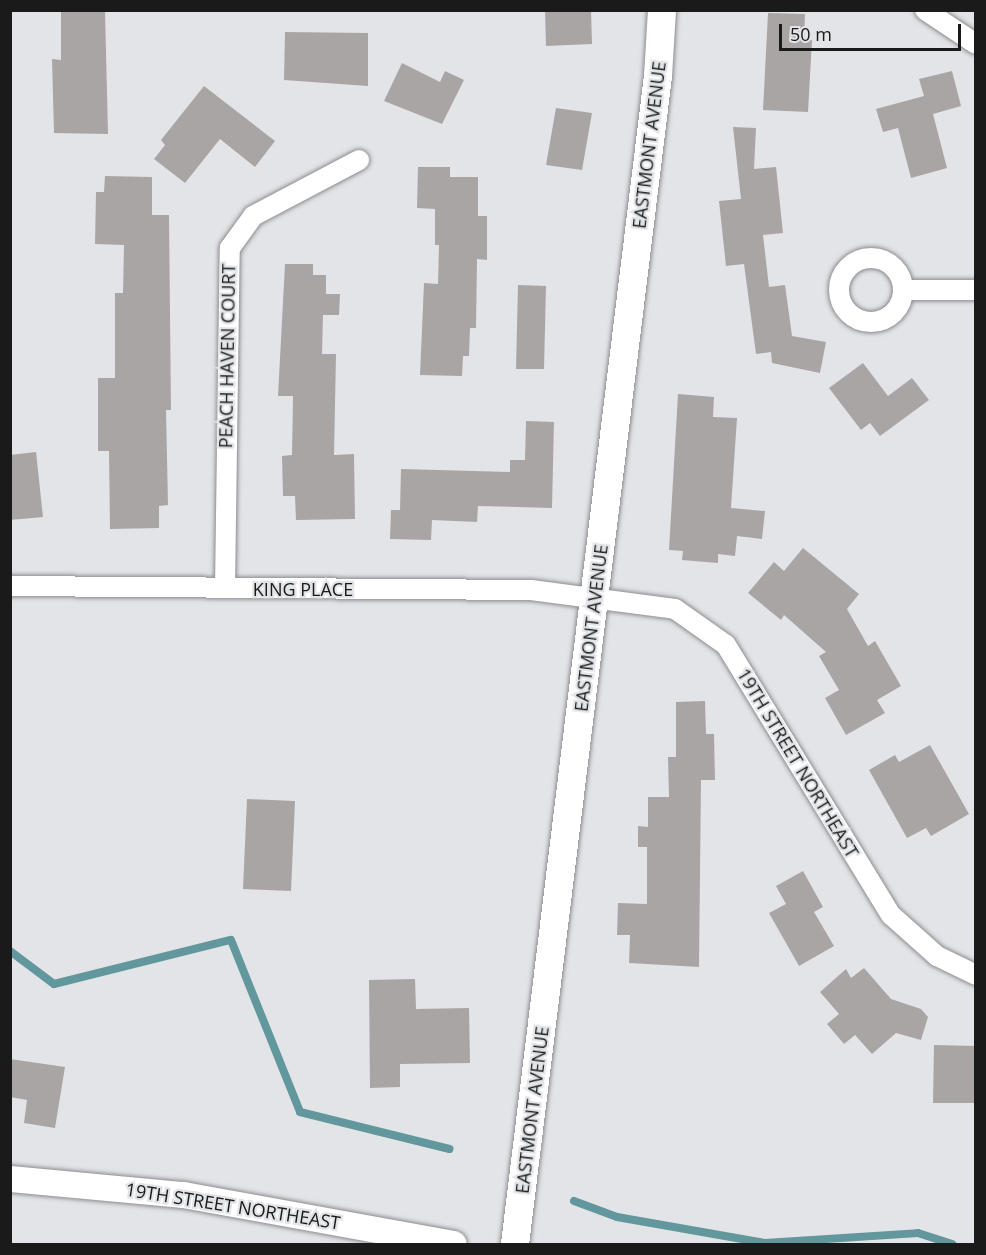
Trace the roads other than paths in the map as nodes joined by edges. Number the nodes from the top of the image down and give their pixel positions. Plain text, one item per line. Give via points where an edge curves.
1 (662, 10) edge
2 (925, 10) edge
3 (975, 44) edge
4 (359, 160) dead end
5 (903, 290) dead end
6 (975, 290) edge
7 (10, 586) edge
8 (225, 588) junction
9 (594, 596) junction
10 (975, 975) edge
11 (10, 1179) edge
12 (454, 1245) edge
13 (515, 1245) edge

1 - 9 main road, EASTMONT AVENUE via 658,76
2 - 3 street
4 - 8 street, PEACH HAVEN COURT via 253,216 230,248
5 - 6 street
7 - 8 street, KING PLACE
8 - 9 street, KING PLACE via 531,590
9 - 10 street, 19TH STREET NORTHEAST via 675,609 726,645 891,915 937,956
9 - 13 main road, EASTMONT AVENUE
11 - 12 street, 19TH STREET NORTHEAST via 184,1195

